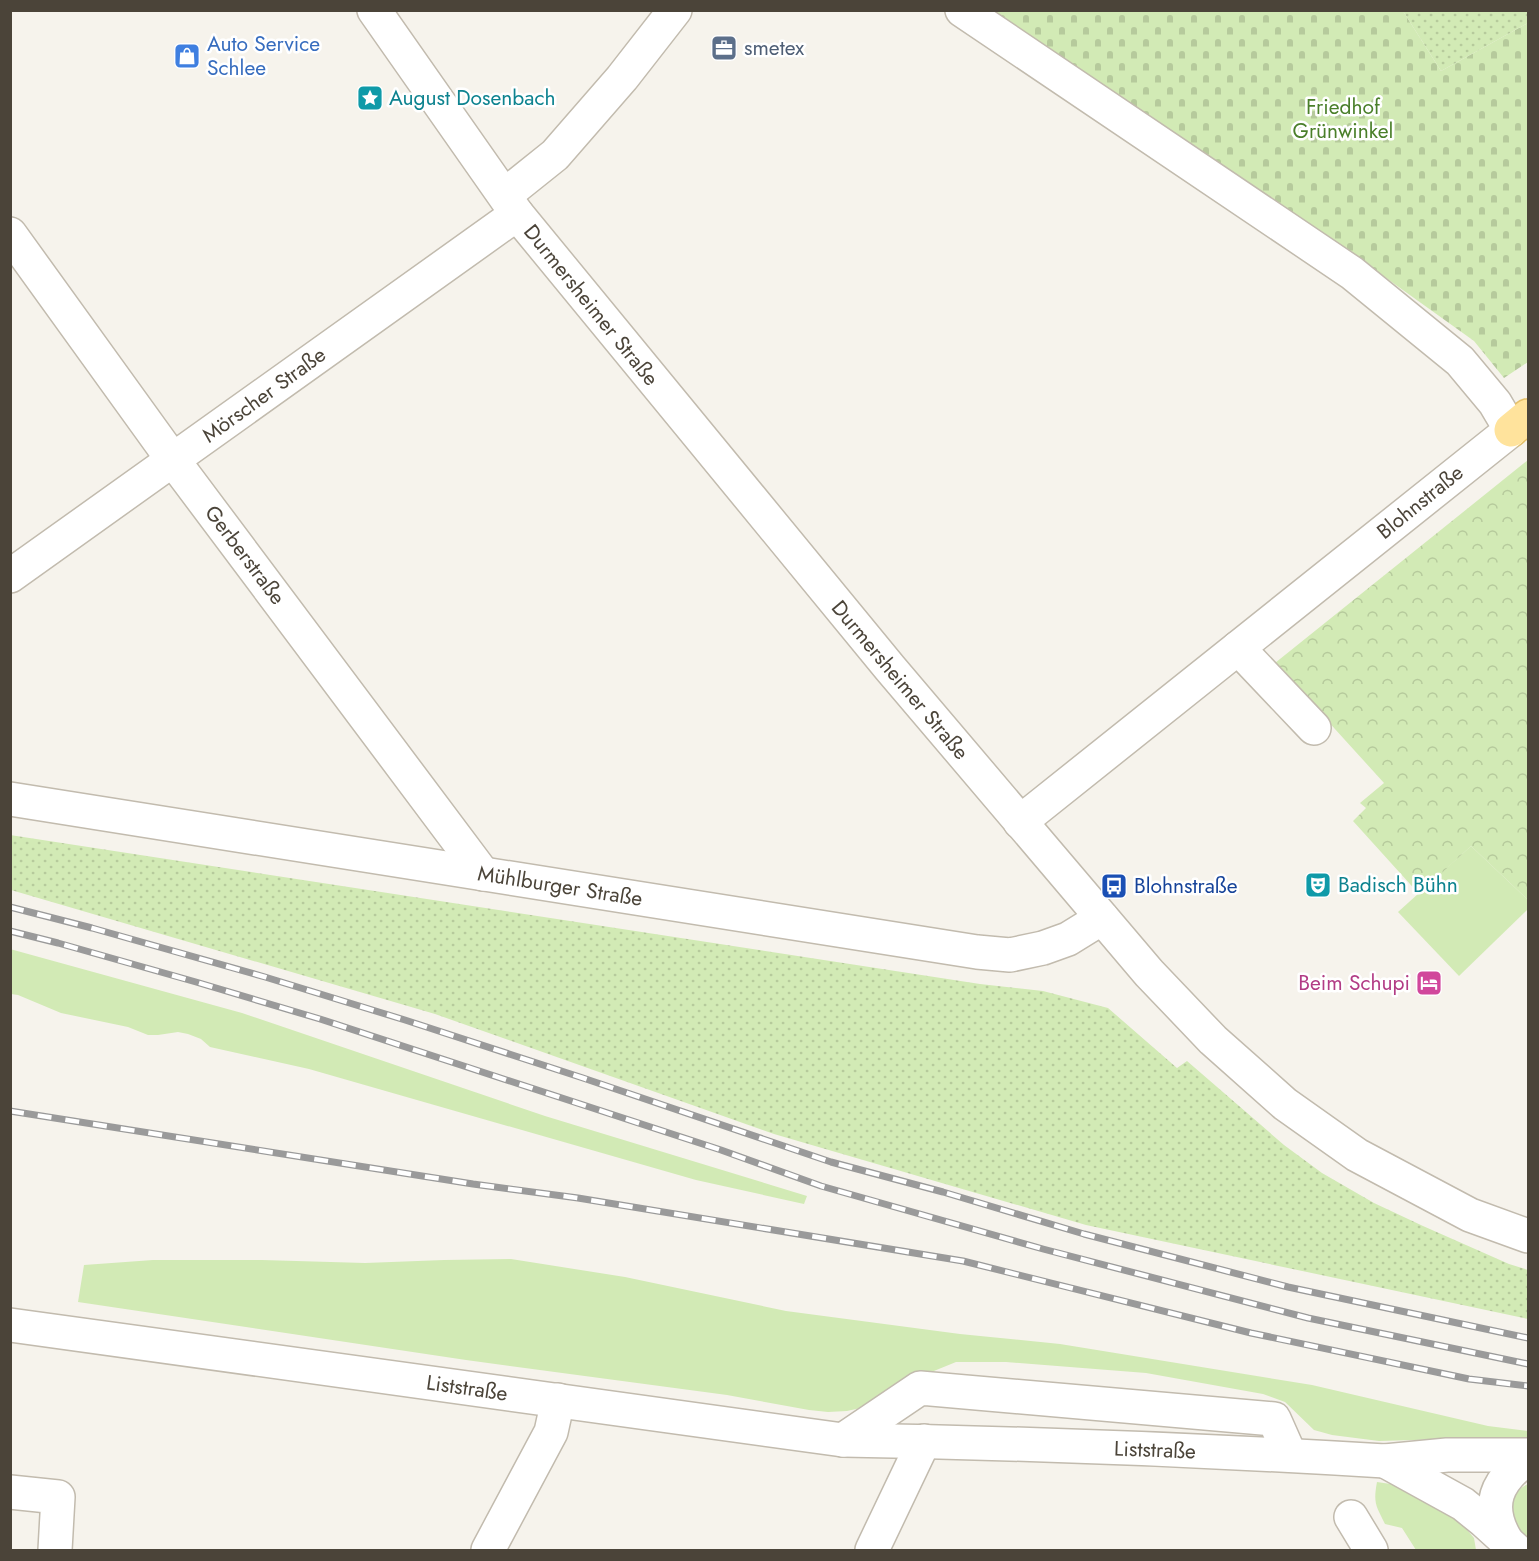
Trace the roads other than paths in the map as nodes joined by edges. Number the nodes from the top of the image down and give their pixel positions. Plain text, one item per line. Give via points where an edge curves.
1 (374, 10) edge
2 (675, 10) edge
3 (962, 10) edge
4 (511, 205) junction
5 (10, 234) edge
6 (1520, 423) edge
7 (173, 460) junction
8 (10, 576) edge
9 (1238, 648) junction
10 (1314, 728) dead end
11 (10, 800) edge
12 (1020, 822) junction
13 (483, 874) junction
14 (1102, 918) junction
15 (1528, 1236) edge
16 (10, 1325) edge
17 (558, 1400) junction
18 (843, 1440) junction
19 (924, 1441) junction
20 (1290, 1455) junction
21 (1528, 1457) edge
22 (1385, 1461) junction
23 (10, 1492) edge
24 (1351, 1517) dead end
25 (1511, 1546) edge
26 (55, 1551) edge
27 (488, 1551) edge
28 (872, 1551) edge
29 (1371, 1551) edge

1 - 4 street, Durmersheimer Straße
2 - 4 street, Mörscher Straße via 622,78
3 - 6 street via 1352,273 1460,361 1495,403
4 - 7 street, Mörscher Straße
4 - 12 street, Durmersheimer Straße
5 - 7 street, Gerberstraße
6 - 9 street, Blohnstraße
7 - 8 street, Mörscher Straße
7 - 13 street, Gerberstraße
9 - 10 street
9 - 12 street, Blohnstraße
11 - 13 street, Mühlburger Straße
12 - 14 street, Durmersheimer Straße
13 - 14 street, Mühlburger Straße via 1010,955 1068,939
14 - 15 street, Durmersheimer Straße via 1213,1040 1285,1104 1357,1155 1470,1215
16 - 17 street, Liststraße
17 - 18 street, Liststraße
17 - 27 street via 551,1432
18 - 19 street, Liststraße
18 - 20 street via 920,1388 1274,1419
19 - 20 street, Liststraße
19 - 28 street
20 - 22 street, Liststraße
21 - 22 street, Liststraße via 1448,1455
21 - 25 street via 1501,1484 1496,1502 1499,1530
22 - 25 street, Liststraße via 1463,1504
23 - 26 street via 58,1497
24 - 29 street

